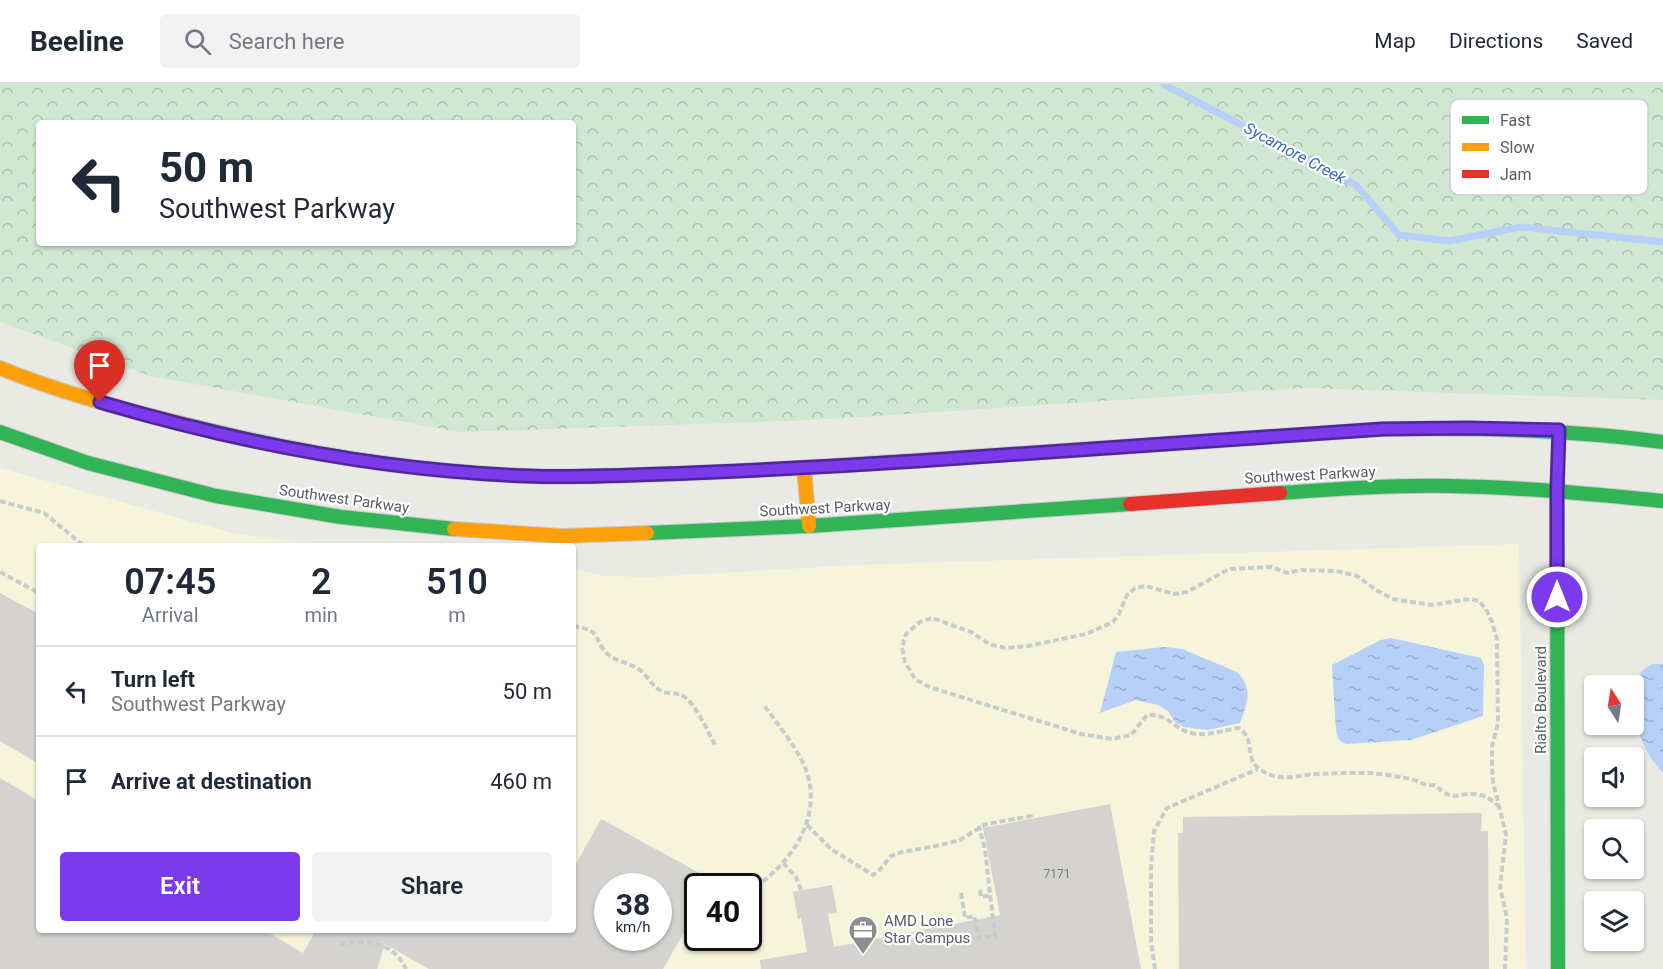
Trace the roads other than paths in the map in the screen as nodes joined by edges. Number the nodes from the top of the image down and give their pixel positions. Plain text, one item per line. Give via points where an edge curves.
1 (0, 368) edge
2 (1559, 430) junction
3 (0, 432) edge
4 (1663, 442) edge
5 (804, 468) junction
6 (1557, 490) junction
7 (1663, 501) edge
8 (809, 526) junction
9 (1558, 969) edge

1 - 5 main road via 39,384 141,414 256,442 370,462 527,476 596,477
2 - 4 main road
2 - 5 main road via 1383,429
2 - 6 main road, Rialto Boulevard
3 - 8 main road, Southwest Parkway via 88,463 216,496 341,517 562,536
5 - 8 main road
6 - 7 main road, Southwest Parkway
6 - 8 main road, Southwest Parkway via 1447,486 1342,489
6 - 9 main road, Rialto Boulevard

